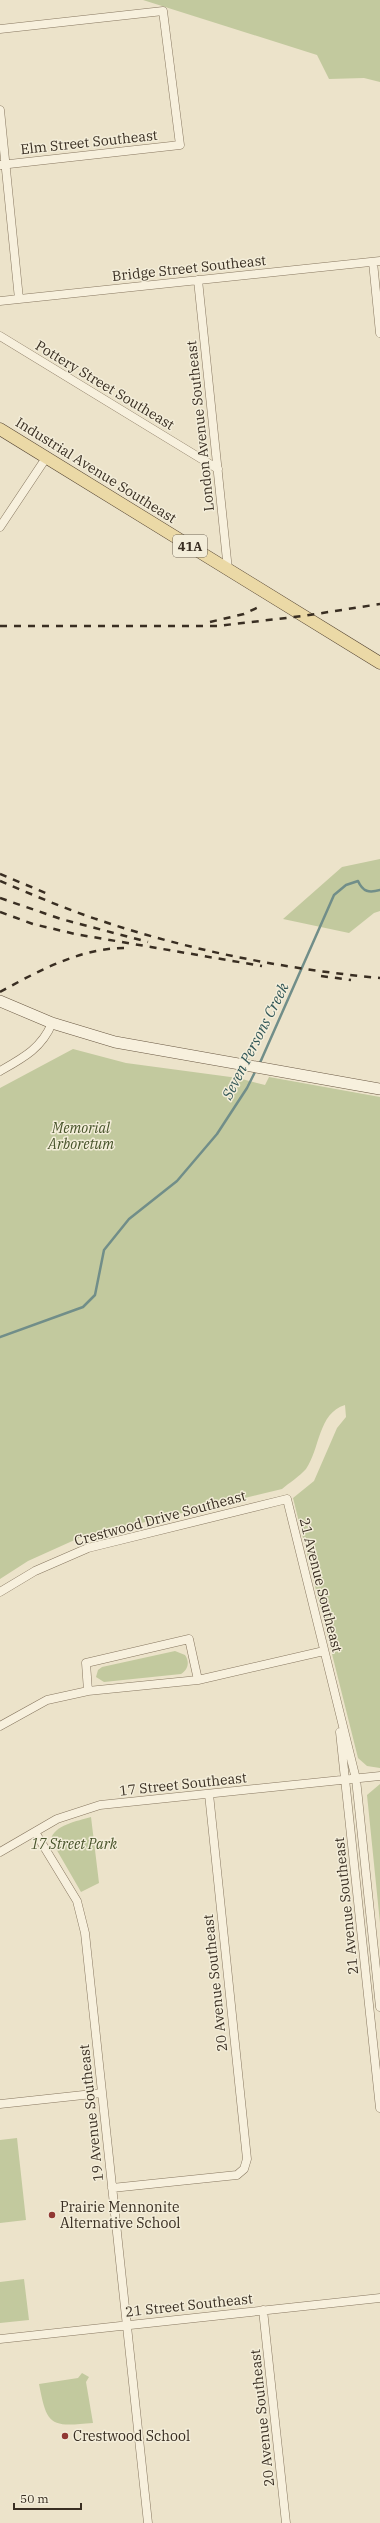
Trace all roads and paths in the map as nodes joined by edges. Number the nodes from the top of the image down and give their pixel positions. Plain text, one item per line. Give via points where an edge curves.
1 (0, 29) edge
2 (0, 110) edge
3 (3, 164) edge
4 (376, 262) edge
5 (198, 280) junction
6 (19, 299) junction
7 (0, 301) edge
8 (380, 333) edge
9 (0, 336) edge
10 (0, 429) edge
11 (46, 458) junction
12 (218, 469) junction
13 (0, 527) edge
14 (228, 570) junction
15 (380, 663) edge
16 (0, 1001) edge
17 (52, 1023) junction
18 (0, 1072) edge
19 (380, 1090) edge
20 (286, 1499) joint
21 (0, 1592) edge
22 (324, 1651) junction
23 (198, 1680) junction
24 (88, 1690) junction
25 (336, 1701) junction
26 (0, 1726) edge
27 (380, 1776) edge
28 (356, 1778) junction
29 (345, 1780) junction
30 (209, 1794) junction
31 (35, 1832) junction
32 (0, 1852) edge
33 (380, 2007) edge
34 (102, 2093) junction
35 (0, 2104) edge
36 (380, 2108) edge
37 (112, 2188) junction
38 (380, 2298) edge
39 (264, 2310) junction
40 (127, 2325) junction
41 (0, 2339) edge
42 (148, 2523) edge
43 (286, 2523) edge

1 - 3 street, Elm Street Southeast via 163,11 180,145
2 - 3 street
3 - 6 street
4 - 5 street, Bridge Street Southeast
4 - 8 street
5 - 6 street, Bridge Street Southeast
5 - 12 street, London Avenue Southeast
6 - 7 street, Bridge Street Southeast
9 - 12 street, Pottery Street Southeast
10 - 11 main road, Industrial Avenue Southeast / 41A
11 - 13 street
11 - 14 main road, Industrial Avenue Southeast / 41A
12 - 14 street, London Avenue Southeast
14 - 15 main road, Industrial Avenue Southeast / 41A
16 - 17 street
17 - 18 street via 45,1039 36,1049
17 - 19 street via 114,1042 165,1053 276,1070
20 - 21 street, Crestwood Drive Southeast via 88,1548 34,1571
20 - 22 street, 21 Avenue Southeast
22 - 23 street
22 - 25 street, 21 Avenue Southeast
23 - 24 street
23 - 24 street via 189,1640 86,1663
24 - 26 street via 47,1700
25 - 28 street, 21 Avenue Southeast
25 - 29 street, 21 Avenue Southeast
27 - 28 street, 17 Street Southeast
28 - 29 street, 17 Street Southeast
28 - 33 street, 21 Avenue Southeast
29 - 30 street, 17 Street Southeast
29 - 36 street, 21 Avenue Southeast
30 - 31 street, 17 Street Southeast via 100,1805 57,1819
30 - 37 street, 20 Avenue Southeast via 247,2159 244,2169 237,2175
31 - 32 street, 17 Street Southeast
31 - 34 street, 19 Avenue Southeast via 77,1901 82,1917
34 - 35 street
34 - 37 street, 19 Avenue Southeast
37 - 40 street, 19 Avenue Southeast
38 - 39 street, 21 Street Southeast
39 - 40 street, 21 Street Southeast
39 - 43 street, 20 Avenue Southeast
40 - 41 street, 21 Street Southeast
40 - 42 street, 19 Avenue Southeast

